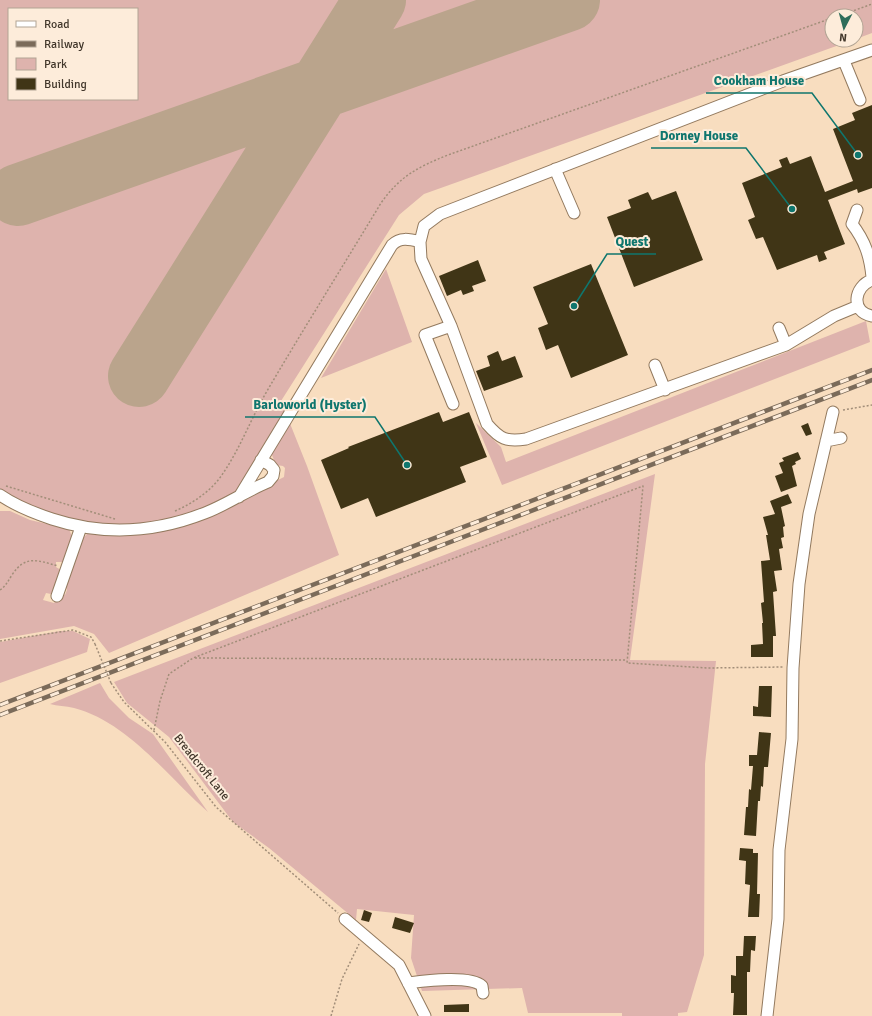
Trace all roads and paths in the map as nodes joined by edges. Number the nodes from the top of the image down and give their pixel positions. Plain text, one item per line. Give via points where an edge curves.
1 (872, 4) edge
2 (861, 8) edge
3 (824, 21) edge
4 (872, 50) edge
5 (844, 61) junction
6 (860, 100) dead end
7 (555, 169) junction
8 (857, 210) dead end
9 (574, 213) dead end
10 (420, 242) junction
11 (872, 278) edge
12 (858, 306) junction
13 (872, 316) edge
14 (451, 326) junction
15 (779, 328) dead end
16 (786, 345) junction
17 (656, 365) dead end
18 (665, 390) junction
19 (454, 404) dead end
20 (872, 405) edge
21 (833, 412) joint
22 (841, 438) dead end
23 (826, 441) junction
24 (261, 460) junction
25 (0, 484) edge
26 (0, 495) edge
27 (239, 497) junction
28 (171, 513) dead end
29 (121, 520) dead end
30 (81, 527) junction
31 (63, 567) junction
32 (0, 590) edge
33 (57, 596) dead end
34 (0, 641) edge
35 (193, 658) junction
36 (627, 660) junction
37 (793, 668) junction
38 (154, 730) junction
39 (345, 919) joint
40 (364, 935) junction
41 (408, 983) junction
42 (483, 993) dead end
43 (331, 1016) edge
44 (425, 1016) edge
45 (767, 1016) edge

1 - 2 path
3 - 28 path via 448,155 402,178 377,210 266,392 219,479 188,505
4 - 5 street
5 - 6 street
5 - 7 street via 783,81
7 - 9 street
7 - 10 street via 440,214 424,226
8 - 11 street via 852,224 863,238
10 - 14 street via 421,259
10 - 24 street via 403,239 392,245
11 - 12 street via 858,289
12 - 13 street via 862,312
12 - 16 street via 834,316
14 - 18 street via 487,424 498,437 511,441 526,439
14 - 19 street via 426,335
15 - 16 street
16 - 18 street
17 - 18 street
20 - 21 path
21 - 23 street
22 - 23 street
23 - 37 street via 807,530 799,584
24 - 27 street
24 - 27 street via 273,467 275,473 268,482
25 - 29 path
26 - 30 street via 24,509
27 - 30 street via 206,513 162,527 111,531
30 - 31 street
31 - 32 path via 36,560 26,561
31 - 33 street
34 - 38 path, Breadcroft Lane, bridge via 74,630 91,637 111,683 124,702
35 - 36 path
35 - 36 path via 643,486
35 - 38 path via 169,674
36 - 37 path via 627,663 708,668
37 - 45 street via 792,739 779,850 778,918
38 - 39 path, Breadcroft Lane via 216,808
39 - 40 street
40 - 41 street via 399,965
40 - 43 path via 342,978
41 - 42 street via 474,982 482,986
41 - 44 street

